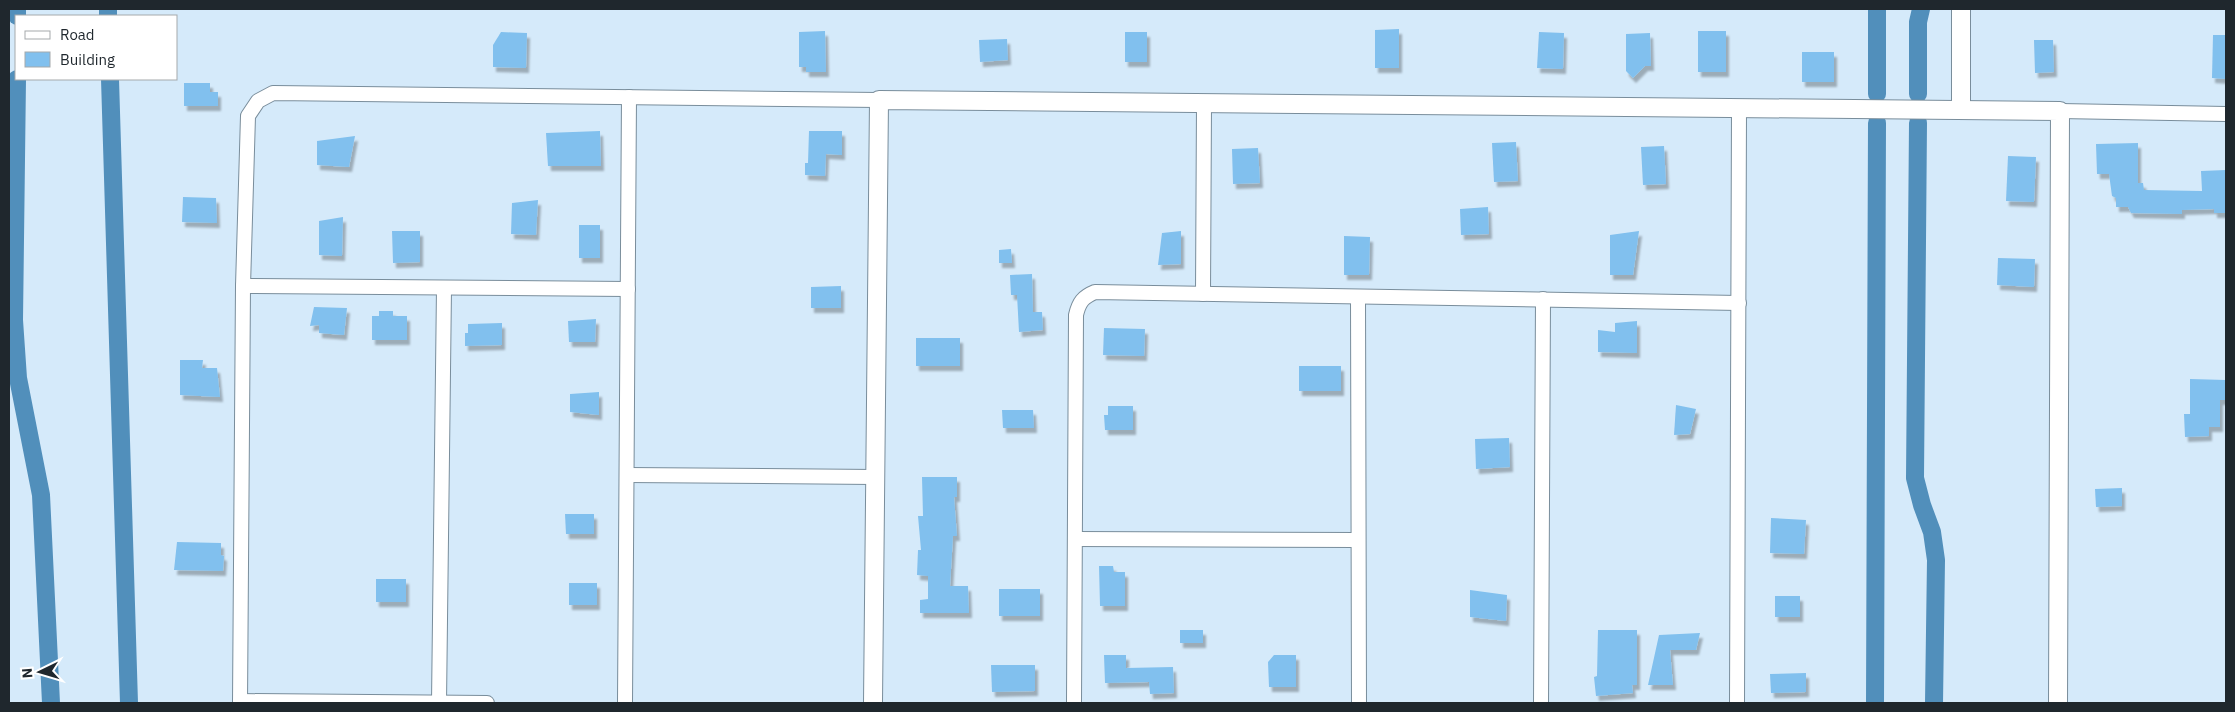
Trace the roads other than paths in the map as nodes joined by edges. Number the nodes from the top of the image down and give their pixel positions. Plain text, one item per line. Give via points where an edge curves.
1 (1961, 9) edge
2 (629, 97) junction
3 (879, 100) junction
4 (1204, 104) junction
5 (1961, 108) junction
6 (1739, 109) junction
7 (2060, 111) junction
8 (2226, 114) edge
9 (243, 286) junction
10 (444, 288) junction
11 (628, 288) junction
12 (1203, 294) junction
13 (1358, 297) junction
14 (1543, 300) junction
15 (1739, 303) junction
16 (627, 475) junction
17 (875, 476) junction
18 (1075, 539) junction
19 (1358, 540) junction
20 (240, 702) edge
21 (439, 703) edge
22 (487, 703) edge
23 (625, 703) edge
24 (873, 703) edge
25 (1074, 703) edge
26 (1359, 703) edge
27 (1541, 703) edge
28 (1737, 703) edge
29 (2058, 703) edge

1 - 5 street
2 - 3 street
2 - 9 street via 273,93 265,96 248,116
2 - 11 street
3 - 4 street
3 - 17 street
4 - 6 street
4 - 12 street
5 - 6 street
5 - 7 street
6 - 15 street
7 - 8 street
7 - 29 street
9 - 10 street
9 - 20 street
10 - 11 street
10 - 21 street
11 - 16 street
12 - 13 street
12 - 18 street via 1095,292 1078,305
13 - 14 street
13 - 19 street
14 - 15 street
14 - 27 street
15 - 28 street
16 - 17 street
16 - 23 street
17 - 24 street
18 - 19 street
18 - 25 street
19 - 26 street
20 - 21 street
21 - 22 street

